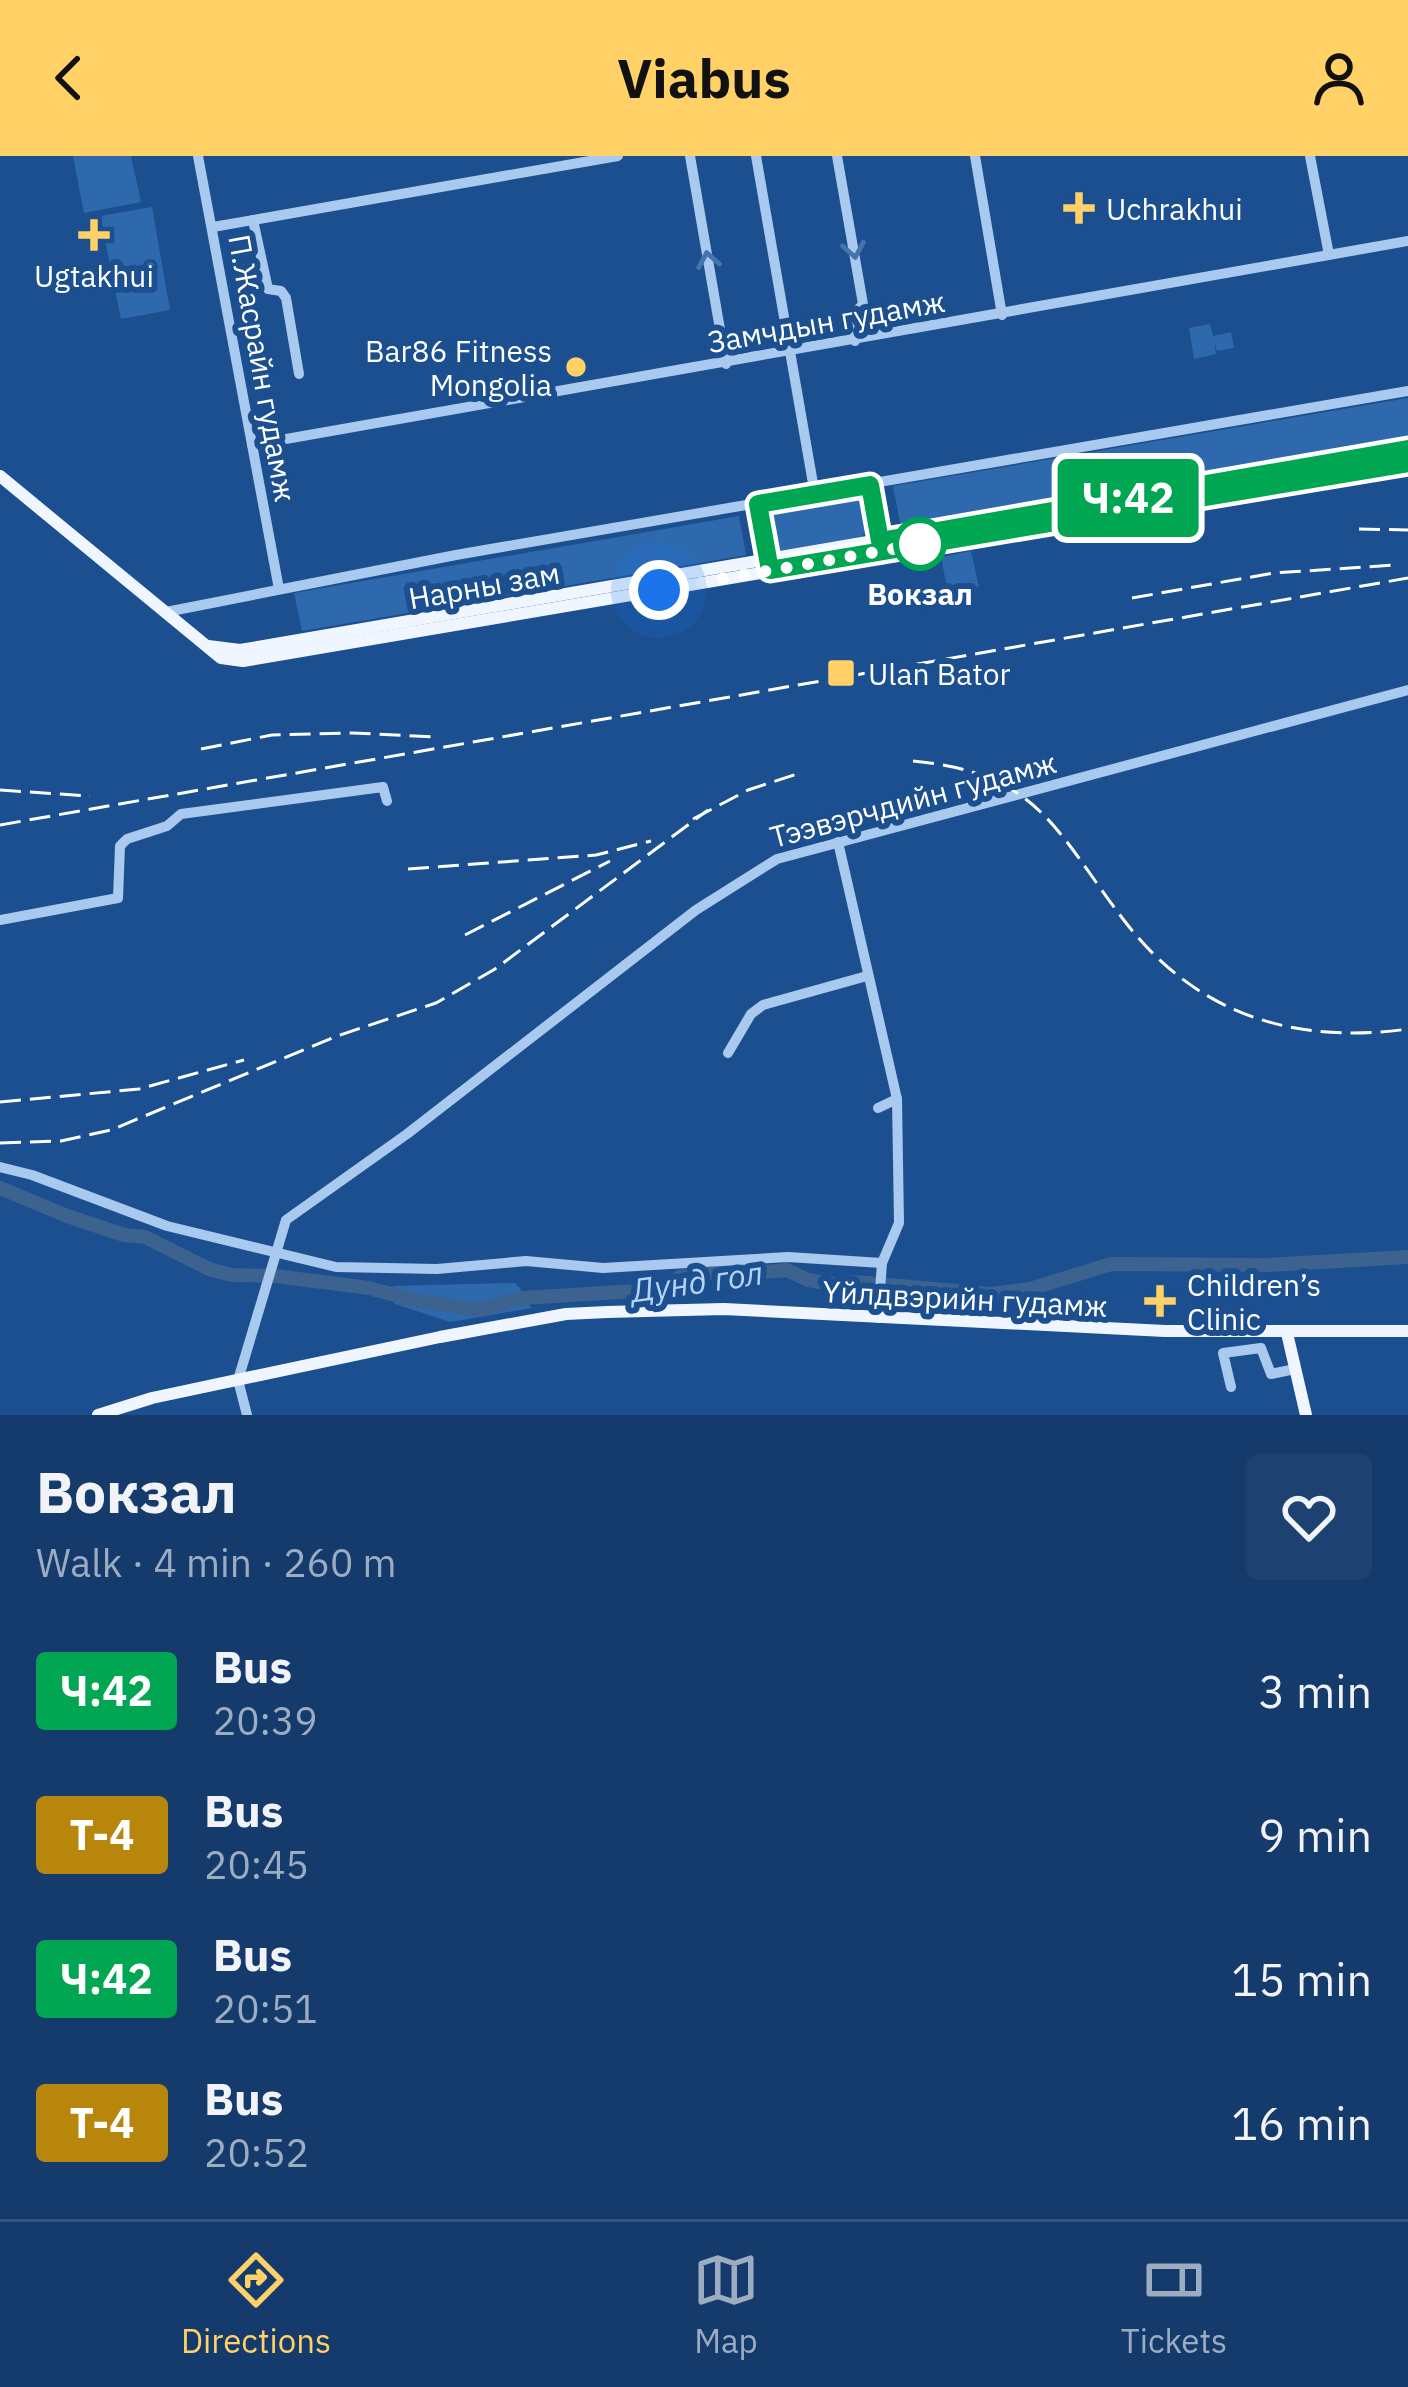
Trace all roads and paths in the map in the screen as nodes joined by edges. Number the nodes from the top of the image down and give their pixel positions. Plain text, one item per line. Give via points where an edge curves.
1 (198, 156) edge
2 (617, 156) edge
3 (690, 156) edge
4 (757, 156) edge
5 (837, 156) edge
6 (975, 156) edge
7 (1310, 156) edge
8 (253, 220) junction
9 (213, 227) junction
10 (1408, 241) edge
11 (1329, 256) junction
12 (1001, 315) junction
13 (855, 341) junction
14 (789, 353) junction
15 (726, 364) junction
16 (299, 374) dead end
17 (1408, 392) edge
18 (253, 445) junction
19 (1408, 449) edge
20 (1408, 463) edge
21 (0, 476) edge
22 (870, 485) junction
23 (815, 495) junction
24 (758, 504) junction
25 (881, 546) junction
26 (769, 565) junction
27 (279, 589) junction
28 (166, 612) junction
29 (1408, 690) edge
30 (387, 801) dead end
31 (838, 842) junction
32 (0, 920) edge
33 (867, 976) junction
34 (728, 1053) dead end
35 (897, 1099) junction
36 (878, 1108) dead end
37 (0, 1167) edge
38 (274, 1258) junction
39 (881, 1266) junction
40 (878, 1313) junction
41 (1408, 1330) edge
42 (1287, 1333) junction
43 (1294, 1369) junction
44 (238, 1380) junction
45 (1231, 1387) dead end
46 (98, 1415) edge
47 (247, 1415) edge
48 (1306, 1415) edge

1 - 9 street, П.Жасрайн гудамж
2 - 8 street
15 -> 3 street
4 - 14 street
5 -> 13 street via 863,304 853,315
6 - 12 street
7 - 11 street
8 - 9 street
8 - 16 street via 268,289 286,298
9 - 18 street, П.Жасрайн гудамж
10 - 11 street, Замчдын гудамж
11 - 12 street, Замчдын гудамж
12 - 13 street, Замчдын гудамж
13 - 14 street, Замчдын гудамж
14 - 15 street, Замчдын гудамж
14 - 23 street
15 - 18 street, Замчдын гудамж
17 - 22 street
18 - 27 street, П.Жасрайн гудамж
19 - 25 main road
20 - 25 main road
21 - 28 main road, Нарны зам
22 - 23 street
22 - 25 street
23 - 24 street
24 - 26 street
24 - 27 street
25 - 26 main road, Нарны зам
26 - 28 main road, Нарны зам via 243,661 221,658
27 - 28 street
29 - 31 street, Тээвэрчдийн гудамж
30 - 32 street via 382,787 182,814 120,845 118,898
31 - 33 street
31 - 38 street, Тээвэрчдийн гудамж via 763,865 696,910 286,1220
33 - 34 street via 763,1005
33 - 35 street
35 - 36 street
35 - 39 street via 899,1223
37 - 38 street
38 - 39 street via 377,1269 788,1257
38 - 44 street, Тээвэрчдийн гудамж
39 - 40 street
40 - 42 main road, Yйлдвэрийн гудамж
40 - 44 main road, Yйлдвэрийн гудамж via 566,1314
41 - 42 main road, Yйлдвэрийн гудамж
42 - 43 main road
43 - 45 street via 1270,1374 1261,1348 1222,1353
43 - 48 main road
44 - 46 main road, Yйлдвэрийн гудамж
44 - 47 street

